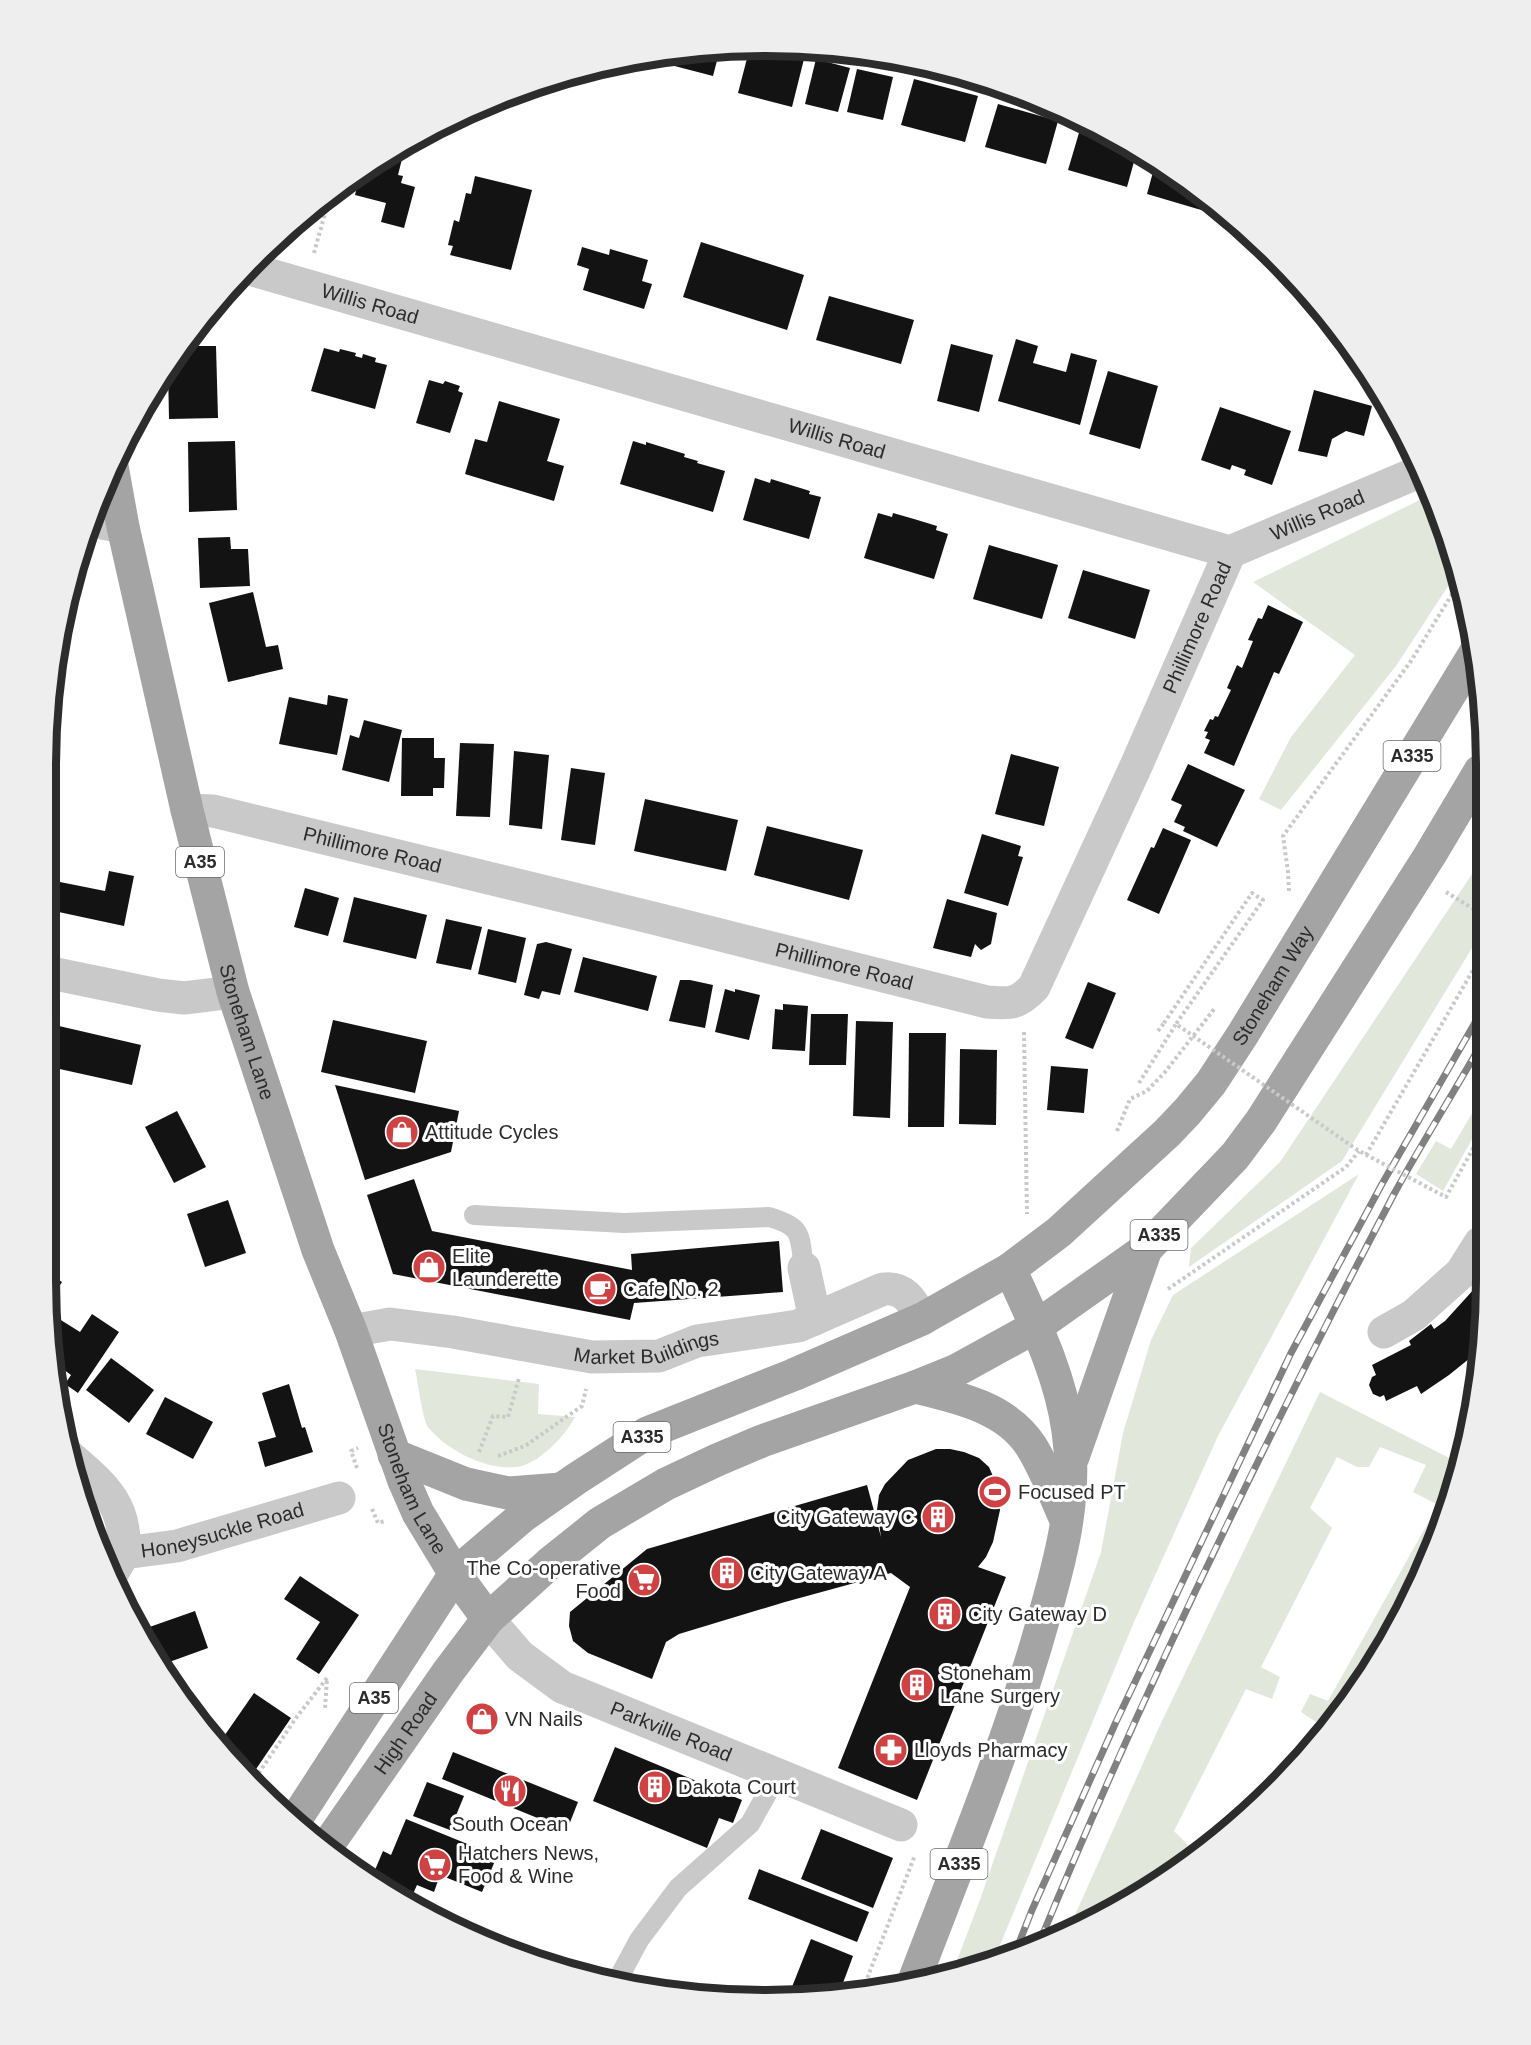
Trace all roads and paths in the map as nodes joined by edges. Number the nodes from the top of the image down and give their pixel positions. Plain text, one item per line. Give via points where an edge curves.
1 (326, 207) edge
2 (256, 271) edge
3 (304, 286) junction
4 (1412, 475) edge
5 (109, 495) edge
6 (107, 524) edge
7 (1230, 552) junction
8 (1453, 592) edge
9 (1468, 665) edge
10 (1476, 778) edge
11 (1476, 807) edge
12 (187, 810) junction
13 (1430, 855) junction
14 (1442, 890) dead end
15 (1287, 899) dead end
16 (1476, 911) edge
17 (1476, 965) edge
18 (56, 974) edge
19 (233, 992) junction
20 (1023, 999) junction
21 (1220, 1002) dead end
22 (1176, 1024) junction
23 (1158, 1031) dead end
24 (1138, 1083) dead end
25 (1117, 1131) dead end
26 (1476, 1143) edge
27 (1359, 1151) junction
28 (1366, 1155) junction
29 (474, 1215) dead end
30 (1027, 1223) dead end
31 (1146, 1249) junction
32 (1476, 1249) edge
33 (804, 1268) joint
34 (1010, 1269) junction
35 (1167, 1291) dead end
36 (815, 1319) junction
37 (922, 1319) junction
38 (1037, 1326) junction
39 (351, 1331) junction
40 (1384, 1332) dead end
41 (528, 1346) junction
42 (592, 1357) junction
43 (915, 1387) junction
44 (394, 1455) junction
45 (477, 1457) dead end
46 (494, 1458) dead end
47 (81, 1466) edge
48 (1070, 1466) junction
49 (561, 1489) junction
50 (339, 1498) dead end
51 (1067, 1522) junction
52 (118, 1562) edge
53 (455, 1574) junction
54 (488, 1619) junction
55 (325, 1713) dead end
56 (778, 1774) junction
57 (257, 1776) edge
58 (299, 1815) edge
59 (902, 1825) joint
60 (331, 1841) edge
61 (917, 1973) edge
62 (621, 1974) edge
63 (866, 1982) edge

1 - 3 path
2 - 3 street, Willis Road
3 - 7 street, Willis Road
4 - 7 street, Willis Road
5 - 6 main road, Stoneham Lane / A35
6 - 12 main road, Stoneham Lane / A35
7 - 20 street, Phillimore Road via 1034,987
8 - 15 path via 1411,661 1283,836 1289,879
9 - 34 main road, Stoneham Way / A335 via 1211,1083 1133,1166 1059,1232
10 - 13 main road, A335
11 - 13 main road
12 - 19 main road, Stoneham Lane / A35
12 - 20 street, Phillimore Road via 213,811 987,1002
13 - 31 main road, A335 via 1261,1121 1234,1156
14 - 16 path
17 - 28 path
18 - 19 street via 184,998
19 - 39 main road, Stoneham Lane / A35 via 318,1250
20 - 30 path
21 - 25 path via 1165,1072 1147,1091 1130,1099
22 - 23 path, bridge via 1263,900 1252,893
22 - 24 path
22 - 27 path, bridge
26 - 28 path, bridge via 1446,1197
27 - 28 path, bridge
27 - 35 path via 1346,1167
29 - 33 lane via 624,1222 769,1217 787,1222 799,1234
31 - 38 main road, A335
31 - 48 main road
32 - 40 street via 1461,1273 1414,1315
33 - 36 street
34 - 37 main road, A335
34 - 38 main road, A335
36 - 37 street, Market Buildings via 892,1288 911,1299
36 - 42 street, Market Buildings via 798,1326 697,1341 659,1356
37 - 49 main road, A335 via 647,1433
38 - 43 main road, A335 via 957,1370
38 - 48 main road, A335 via 1060,1390
39 - 41 street, Market Buildings via 390,1324
39 - 44 main road, Stoneham Lane / A35
41 - 42 street, Market Buildings
41 - 45 path via 508,1418 493,1416
42 - 46 path via 582,1406 532,1442
43 - 51 main road via 977,1405 1017,1429 1030,1445
43 - 54 main road, A335 via 762,1441 666,1484 600,1523
44 - 49 main road via 438,1474 508,1493
44 - 53 main road, Stoneham Lane / A35 via 418,1513
47 - 52 street via 101,1484 122,1518 125,1537
48 - 51 main road, A335
49 - 53 main road, A335
50 - 52 street, Honeysuckle Road
51 - 61 main road, A335 via 1053,1590 1016,1710
53 - 54 main road, A35
53 - 58 main road, A35
54 - 56 street, Parkville Road via 520,1656 562,1687
54 - 60 main road, High Road / A35
55 - 57 path via 327,1678
56 - 59 street, Parkville Road
56 - 62 lane via 750,1824 678,1888 639,1940
59 - 63 path via 922,1839

